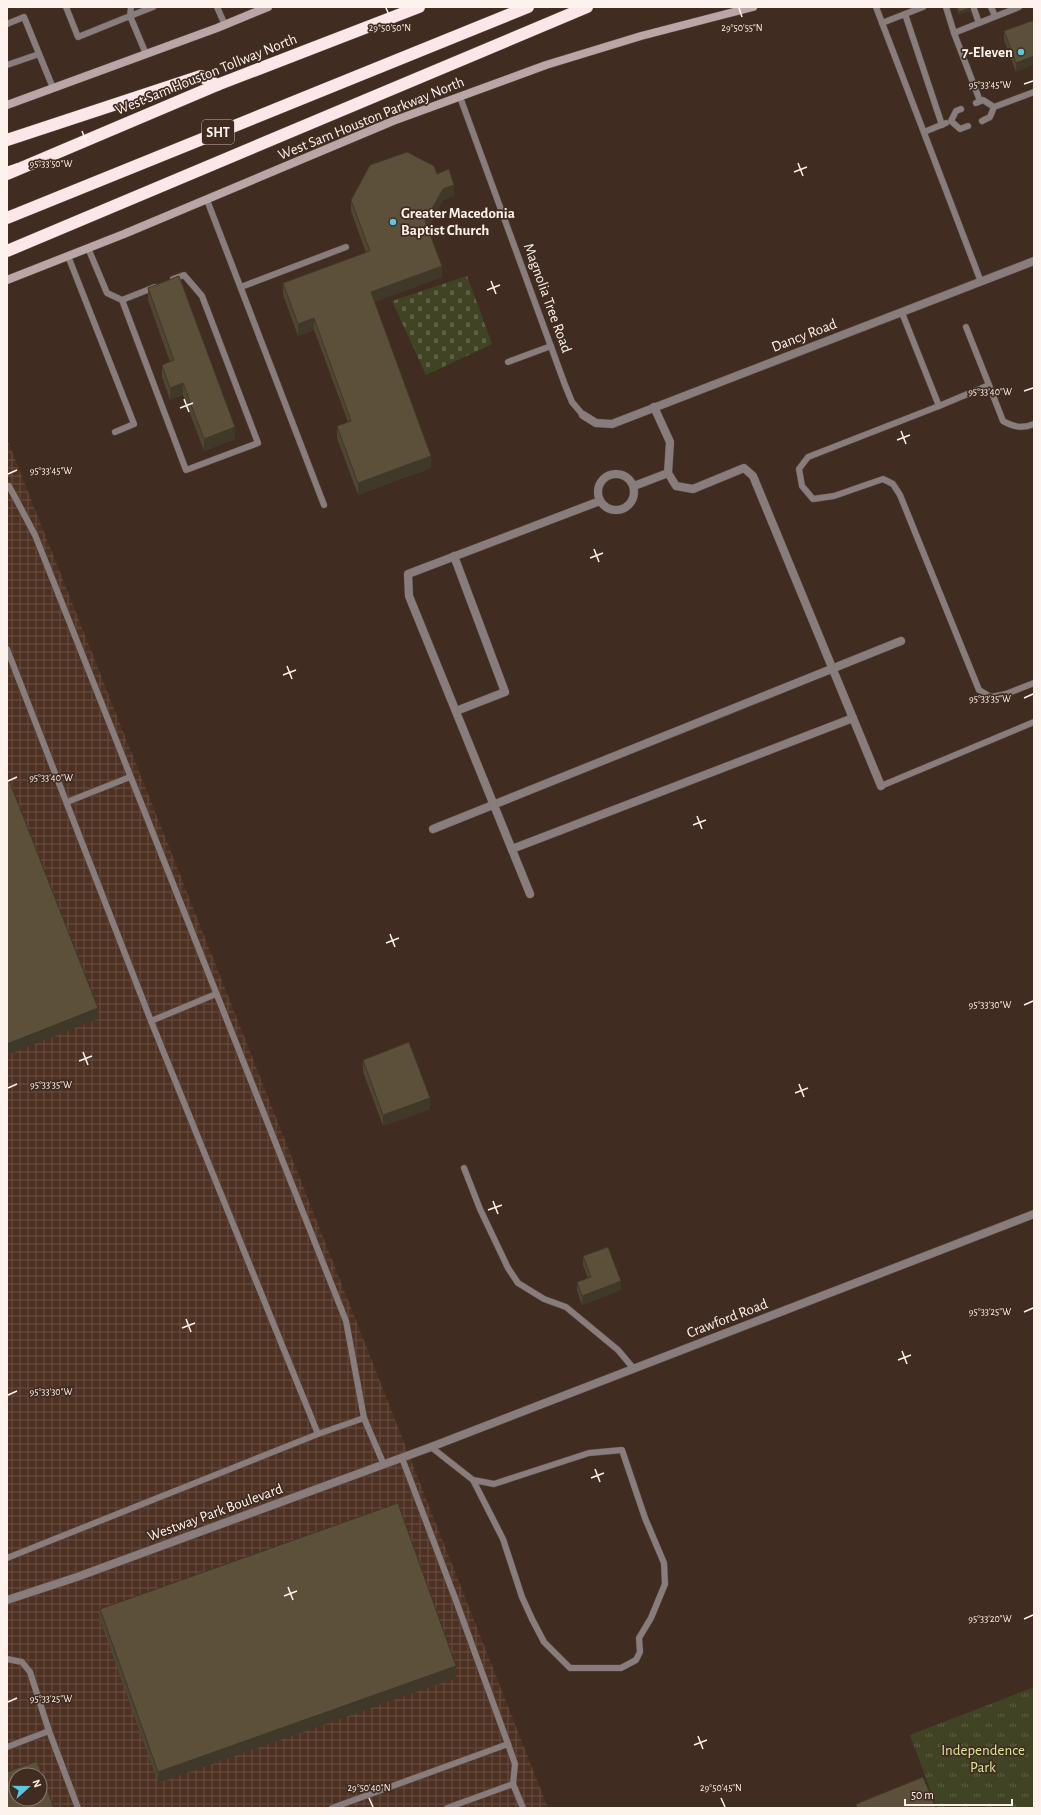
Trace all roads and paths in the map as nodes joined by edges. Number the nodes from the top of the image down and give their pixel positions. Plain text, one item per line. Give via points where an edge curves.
1 (66, 7) edge
2 (131, 7) edge
3 (153, 7) edge
4 (217, 7) edge
5 (268, 7) edge
6 (419, 7) edge
7 (528, 7) edge
8 (587, 7) edge
9 (753, 7) edge
10 (876, 7) edge
11 (923, 7) edge
12 (946, 7) edge
13 (991, 7) edge
14 (1019, 7) edge
15 (974, 9) dead end
16 (1008, 9) edge
17 (905, 14) junction
18 (130, 16) junction
19 (995, 16) junction
20 (882, 23) junction
21 (979, 23) junction
22 (7, 24) edge
23 (224, 25) junction
24 (954, 33) junction
25 (39, 54) junction
26 (146, 54) junction
27 (7, 65) edge
28 (217, 86) junction
29 (53, 88) junction
30 (1034, 92) edge
31 (460, 97) junction
32 (7, 105) edge
33 (994, 107) junction
34 (961, 109) dead end
35 (951, 121) junction
36 (982, 121) dead end
37 (942, 125) junction
38 (968, 126) dead end
39 (924, 132) junction
40 (7, 140) edge
41 (7, 174) edge
42 (207, 200) junction
43 (7, 218) edge
44 (346, 247) dead end
45 (88, 248) junction
46 (7, 251) edge
47 (68, 256) junction
48 (1034, 261) edge
49 (7, 280) edge
50 (982, 282) junction
51 (241, 287) junction
52 (122, 300) junction
53 (902, 313) junction
54 (966, 327) dead end
55 (551, 346) junction
56 (508, 362) dead end
57 (989, 385) junction
58 (939, 406) junction
59 (654, 407) junction
60 (583, 415) joint
61 (1034, 424) edge
62 (115, 432) dead end
63 (668, 473) junction
64 (8, 485) edge
65 (634, 486) junction
66 (600, 501) junction
67 (324, 505) dead end
68 (454, 556) junction
69 (901, 641) dead end
70 (7, 649) edge
71 (832, 668) junction
72 (1034, 683) edge
73 (456, 712) junction
74 (853, 718) junction
75 (1034, 722) edge
76 (130, 777) junction
77 (881, 786) joint
78 (67, 802) junction
79 (494, 805) junction
80 (433, 829) dead end
81 (512, 849) junction
82 (530, 894) dead end
83 (216, 994) junction
84 (152, 1020) junction
85 (464, 1168) dead end
86 (1034, 1214) edge
87 (634, 1369) junction
88 (364, 1418) junction
89 (318, 1434) junction
90 (431, 1447) junction
91 (402, 1458) junction
92 (384, 1464) junction
93 (473, 1480) junction
94 (7, 1558) edge
95 (7, 1600) edge
96 (7, 1659) edge
97 (49, 1731) junction
98 (508, 1744) junction
99 (7, 1747) edge
100 (513, 1784) junction
101 (346, 1806) edge
102 (78, 1808) edge
103 (332, 1808) edge
104 (447, 1808) edge
105 (523, 1808) edge

1 - 18 lane via 78,37
2 - 18 lane
3 - 18 lane
4 - 23 lane
5 - 23 main road
6 - 28 highway, West Sam Houston Tollway North
7 - 43 highway, SHT
8 - 46 highway
9 - 31 main road, West Sam Houston Parkway North via 641,36 553,63
10 - 20 lane
11 - 17 lane
12 - 24 lane
13 - 19 lane
14 - 16 lane
15 - 21 lane
16 - 19 lane
17 - 20 lane
17 - 37 lane
18 - 26 lane
19 - 21 lane
20 - 39 lane
21 - 24 lane
22 - 25 lane via 24,18
23 - 26 main road
24 - 33 lane via 978,102 983,100
25 - 27 lane
25 - 29 lane
26 - 29 main road
28 - 40 highway via 201,76
28 - 41 highway, West Sam Houston Tollway North
29 - 32 main road
30 - 33 lane
31 - 42 main road, West Sam Houston Parkway North via 394,121
31 - 55 lane, Magnolia Tree Road
33 - 36 lane via 990,117
34 - 35 lane via 956,111
35 - 37 lane
35 - 38 lane via 960,129
37 - 39 lane
39 - 50 lane
42 - 45 main road, West Sam Houston Parkway North
42 - 51 lane
44 - 51 lane
45 - 47 main road, West Sam Houston Parkway North
45 - 52 lane via 107,293
47 - 49 main road, West Sam Houston Parkway North
47 - 62 lane via 134,424
48 - 50 street, Dancy Road
50 - 53 street, Dancy Road
51 - 67 lane
52 - 52 lane via 186,470 258,443 202,296 184,275
53 - 58 lane
53 - 59 street, Dancy Road
54 - 57 lane
55 - 56 lane
55 - 60 lane, Magnolia Tree Road via 572,402
57 - 58 lane
57 - 61 lane via 1003,421 1015,427
58 - 72 lane via 808,457 799,469 802,486 813,499 834,496 883,479 892,484 900,495 979,690 991,697
59 - 60 street, Dancy Road via 612,424 596,423
59 - 63 street via 670,442
63 - 65 street
63 - 71 street via 676,486 693,488 744,468 753,476
64 - 76 lane via 35,534
65 - 66 street via 634,498 626,508 615,511
65 - 66 street via 621,474 609,475 604,478 598,489
66 - 68 street
68 - 73 street via 408,574 409,596
68 - 73 street via 505,692
69 - 71 street
70 - 78 lane
71 - 74 street
71 - 79 street
73 - 79 street
74 - 77 street
74 - 81 street
75 - 77 lane
76 - 78 lane
76 - 83 lane
78 - 84 lane
79 - 80 street
79 - 81 street
81 - 82 street
83 - 84 lane
83 - 88 lane via 346,1322
84 - 89 lane
85 - 87 lane via 480,1209 508,1268 518,1283 566,1307 618,1350
86 - 87 street, Crawford Road
87 - 90 street, Crawford Road
88 - 89 lane
88 - 92 lane
89 - 94 lane
90 - 91 street, Westway Park Boulevard
90 - 93 lane
91 - 92 street, Westway Park Boulevard
91 - 98 lane
92 - 95 street, Westway Park Boulevard via 77,1577
93 - 93 lane via 494,1484 589,1453 622,1450 664,1563 665,1584 651,1618 639,1638 640,1652 636,1660 621,1668 570,1668 544,1642 522,1597 503,1539
96 - 97 lane via 22,1662 30,1672
97 - 99 lane
97 - 102 lane
98 - 100 lane via 515,1764
98 - 101 lane
100 - 104 lane
100 - 105 lane
101 - 103 lane

